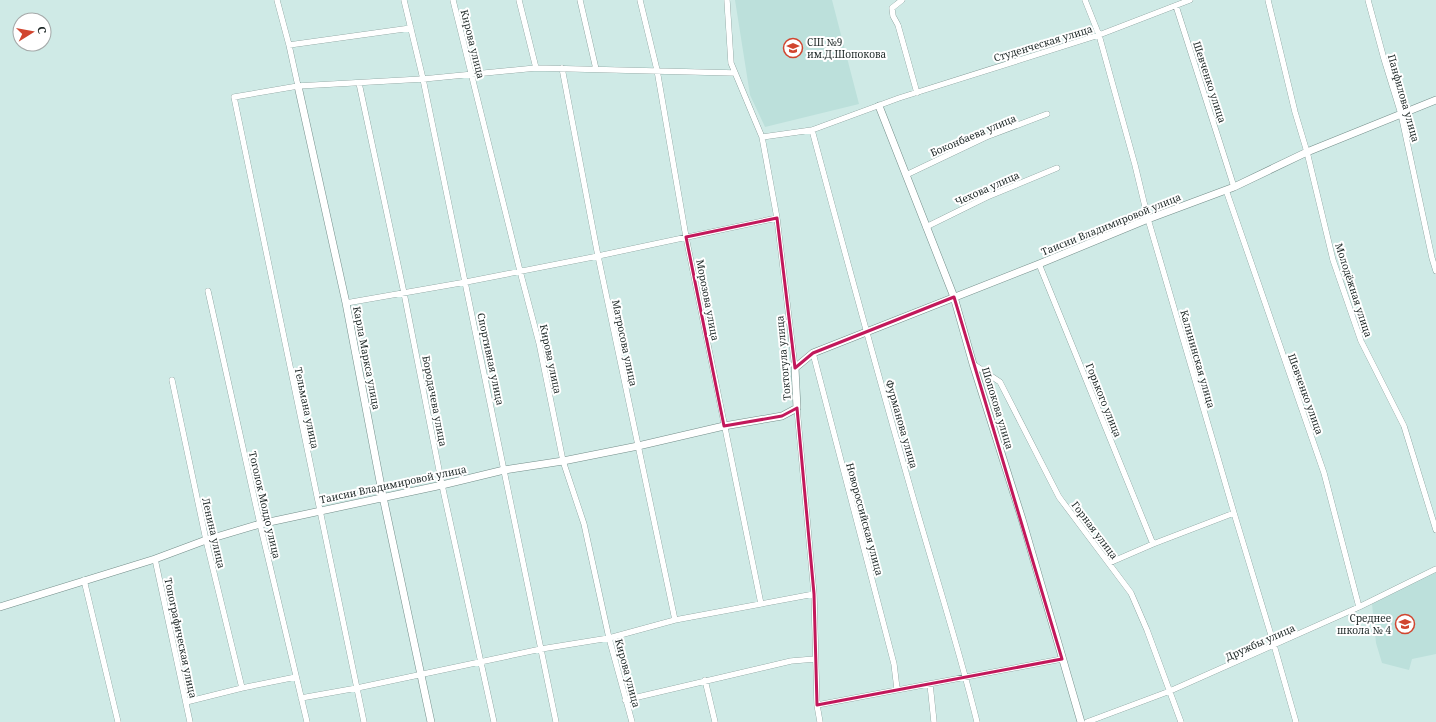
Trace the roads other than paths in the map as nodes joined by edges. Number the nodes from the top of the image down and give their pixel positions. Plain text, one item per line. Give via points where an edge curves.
1 (277, 0) edge
2 (404, 0) edge
3 (453, 0) edge
4 (519, 0) edge
5 (580, 0) edge
6 (640, 0) edge
7 (727, 0) edge
8 (902, 0) edge
9 (1085, 0) edge
10 (1190, 0) edge
11 (1268, 0) edge
12 (1368, 0) edge
13 (1176, 6) junction
14 (410, 28) junction
15 (1099, 35) junction
16 (289, 45) junction
17 (536, 68) junction
18 (562, 68) junction
19 (596, 69) junction
20 (657, 70) junction
21 (734, 73) junction
22 (472, 75) junction
23 (423, 78) junction
24 (359, 83) junction
25 (298, 86) junction
26 (917, 92) junction
27 (1436, 100) edge
28 (879, 106) junction
29 (1047, 114) dead end
30 (1401, 114) junction
31 (812, 130) junction
32 (762, 137) junction
33 (1307, 152) junction
34 (1057, 168) dead end
35 (906, 175) junction
36 (1234, 187) junction
37 (1226, 190) junction
38 (777, 218) junction
39 (1148, 219) junction
40 (926, 227) junction
41 (686, 237) junction
42 (598, 256) junction
43 (1039, 264) junction
44 (520, 271) junction
45 (1436, 271) edge
46 (466, 282) junction
47 (208, 291) dead end
48 (404, 293) junction
49 (954, 297) junction
50 (346, 303) junction
51 (866, 332) junction
52 (813, 353) junction
53 (973, 364) junction
54 (795, 368) junction
55 (172, 380) dead end
56 (798, 408) junction
57 (724, 426) junction
58 (638, 446) junction
59 (563, 461) junction
60 (504, 470) junction
61 (442, 485) junction
62 (383, 497) junction
63 (320, 510) junction
64 (1234, 513) junction
65 (260, 524) junction
66 (1436, 530) edge
67 (206, 540) junction
68 (1153, 544) junction
69 (155, 559) junction
70 (1109, 563) junction
71 (1436, 569) edge
72 (84, 580) junction
73 (814, 594) junction
74 (761, 604) junction
75 (0, 607) edge
76 (1359, 607) junction
77 (675, 620) junction
78 (609, 638) junction
79 (1274, 645) junction
80 (541, 649) junction
81 (816, 659) junction
82 (1062, 659) junction
83 (480, 663) junction
84 (420, 675) junction
85 (296, 677) junction
86 (966, 677) junction
87 (705, 680) junction
88 (930, 684) junction
89 (242, 688) junction
90 (357, 688) junction
91 (897, 689) junction
92 (1170, 691) junction
93 (301, 698) junction
94 (625, 700) junction
95 (186, 702) junction
96 (817, 705) junction
97 (118, 722) edge
98 (190, 722) edge
99 (307, 722) edge
100 (364, 722) edge
101 (430, 722) edge
102 (494, 722) edge
103 (556, 722) edge
104 (632, 722) edge
105 (715, 722) edge
106 (820, 722) edge
107 (934, 722) edge
108 (977, 722) edge
109 (1081, 722) edge
110 (1087, 722) edge
111 (1181, 722) edge
112 (1296, 722) edge

1 - 16 street, Карла Маркса улица
2 - 14 street, Спортивная улица
3 - 22 street, Кирова улица
4 - 17 street
5 - 19 street
6 - 20 street, Морозова улица
7 - 21 street, Токтогула улица via 731,63
8 - 26 street via 892,8 892,16 898,26
9 - 15 street, Калининская улица
10 - 13 street, Студенческая улица
11 - 33 street, Молодёжная улица
12 - 30 street, Панфилова улица
13 - 15 street, Студенческая улица
13 - 36 street, Шевченко улица
14 - 16 street
14 - 23 street, Спортивная улица
15 - 26 street, Студенческая улица
15 - 39 street, Калининская улица
16 - 25 street, Карла Маркса улица
17 - 18 street
17 - 22 street
18 - 19 street
18 - 42 street, Матросова улица
19 - 20 street
20 - 21 street
20 - 41 street, Морозова улица
21 - 32 street, Токтогула улица
22 - 23 street
22 - 44 street, Кирова улица
23 - 24 street
23 - 46 street, Спортивная улица
24 - 25 street
24 - 48 street, Бородачева улица
25 - 50 street, Карла Маркса улица
25 - 63 street, Тельмана улица via 234,97
26 - 28 street, Студенческая улица
27 - 30 street, Таисии Владимировой улица
28 - 31 street
28 - 35 street, Шопокова улица
29 - 35 street, Боконбаева улица via 986,137
30 - 33 street, Таисии Владимировой улица
30 - 45 street, Панфилова улица
31 - 32 street
31 - 51 street, Фурманова улица
32 - 38 street, Токтогула улица
33 - 36 street, Таисии Владимировой улица
33 - 66 street, Молодёжная улица via 1335,267 1361,341 1404,426
34 - 40 street, Чехова улица via 987,197
35 - 40 street, Шопокова улица
36 - 37 street, Таисии Владимировой улица
37 - 39 street, Таисии Владимировой улица
37 - 76 street, Шевченко улица via 1324,473
38 - 41 street
38 - 54 street, Токтогула улица
39 - 43 street, Таисии Владимировой улица
39 - 64 street, Калининская улица
40 - 49 street, Шопокова улица
41 - 42 street
41 - 57 street, Морозова улица
42 - 44 street
42 - 58 street, Матросова улица
43 - 49 street, Таисии Владимировой улица
43 - 68 street, Горького улица
44 - 46 street
44 - 59 street, Кирова улица via 539,343
46 - 48 street
46 - 60 street, Спортивная улица
47 - 65 street, Тоголок Молдо улица
48 - 50 street
48 - 61 street, Бородачева улица
49 - 51 street, Таисии Владимировой улица
49 - 53 street, Шопокова улица
50 - 62 street, Карла Маркса улица
51 - 52 street, Таисии Владимировой улица
51 - 86 street, Фурманова улица
52 - 54 street, Таисии Владимировой улица
52 - 91 street, Новороссийская улица via 894,664
53 - 70 street, Горная улица via 1000,382 1059,497
53 - 82 street, Шопокова улица via 1022,519
54 - 56 street, Токтогула улица
55 - 67 street, Ленина улица
56 - 57 street, Таисии Владимировой улица via 782,416
56 - 73 street, Токтогула улица
57 - 58 street, Таисии Владимировой улица
57 - 74 street, Морозова улица
58 - 59 street, Таисии Владимировой улица
58 - 77 street, Матросова улица
59 - 60 street, Таисии Владимировой улица
59 - 78 street, Кирова улица via 584,524
60 - 61 street, Таисии Владимировой улица
60 - 80 street, Спортивная улица
61 - 62 street, Таисии Владимировой улица
61 - 83 street, Бородачева улица
62 - 63 street, Таисии Владимировой улица
62 - 84 street, Карла Маркса улица
63 - 65 street, Таисии Владимировой улица
63 - 90 street, Тельмана улица
64 - 68 street
64 - 79 street, Калининская улица
65 - 67 street, Таисии Владимировой улица
65 - 85 street, Тоголок Молдо улица
67 - 69 street, Таисии Владимировой улица
67 - 89 street, Ленина улица
68 - 70 street
69 - 72 street, Таисии Владимировой улица
69 - 95 street, Топографическая улица
70 - 92 street, Горная улица via 1131,593
71 - 76 street, Дружбы улица
72 - 75 street, Таисии Владимировой улица
72 - 97 street
73 - 74 street
73 - 81 street, Токтогула улица
74 - 77 street
76 - 79 street, Дружбы улица
77 - 78 street
78 - 80 street
78 - 94 street, Кирова улица
79 - 92 street, Дружбы улица
79 - 112 street, Калининская улица
80 - 83 street
80 - 103 street, Спортивная улица
81 - 87 street via 791,661
81 - 96 street, Токтогула улица
82 - 86 street
82 - 109 street, Шопокова улица
83 - 84 street
83 - 102 street, Бородачева улица
84 - 90 street
84 - 101 street, Карла Маркса улица
85 - 89 street
85 - 93 street, Тоголок Молдо улица
86 - 88 street
86 - 108 street, Фурманова улица
87 - 94 street
87 - 105 street
88 - 91 street
88 - 107 street
89 - 95 street
90 - 93 street
90 - 100 street, Тельмана улица
91 - 96 street
92 - 110 street, Дружбы улица
92 - 111 street, Горная улица
93 - 99 street, Тоголок Молдо улица
94 - 104 street, Кирова улица
95 - 98 street, Топографическая улица
96 - 106 street, Токтогула улица

